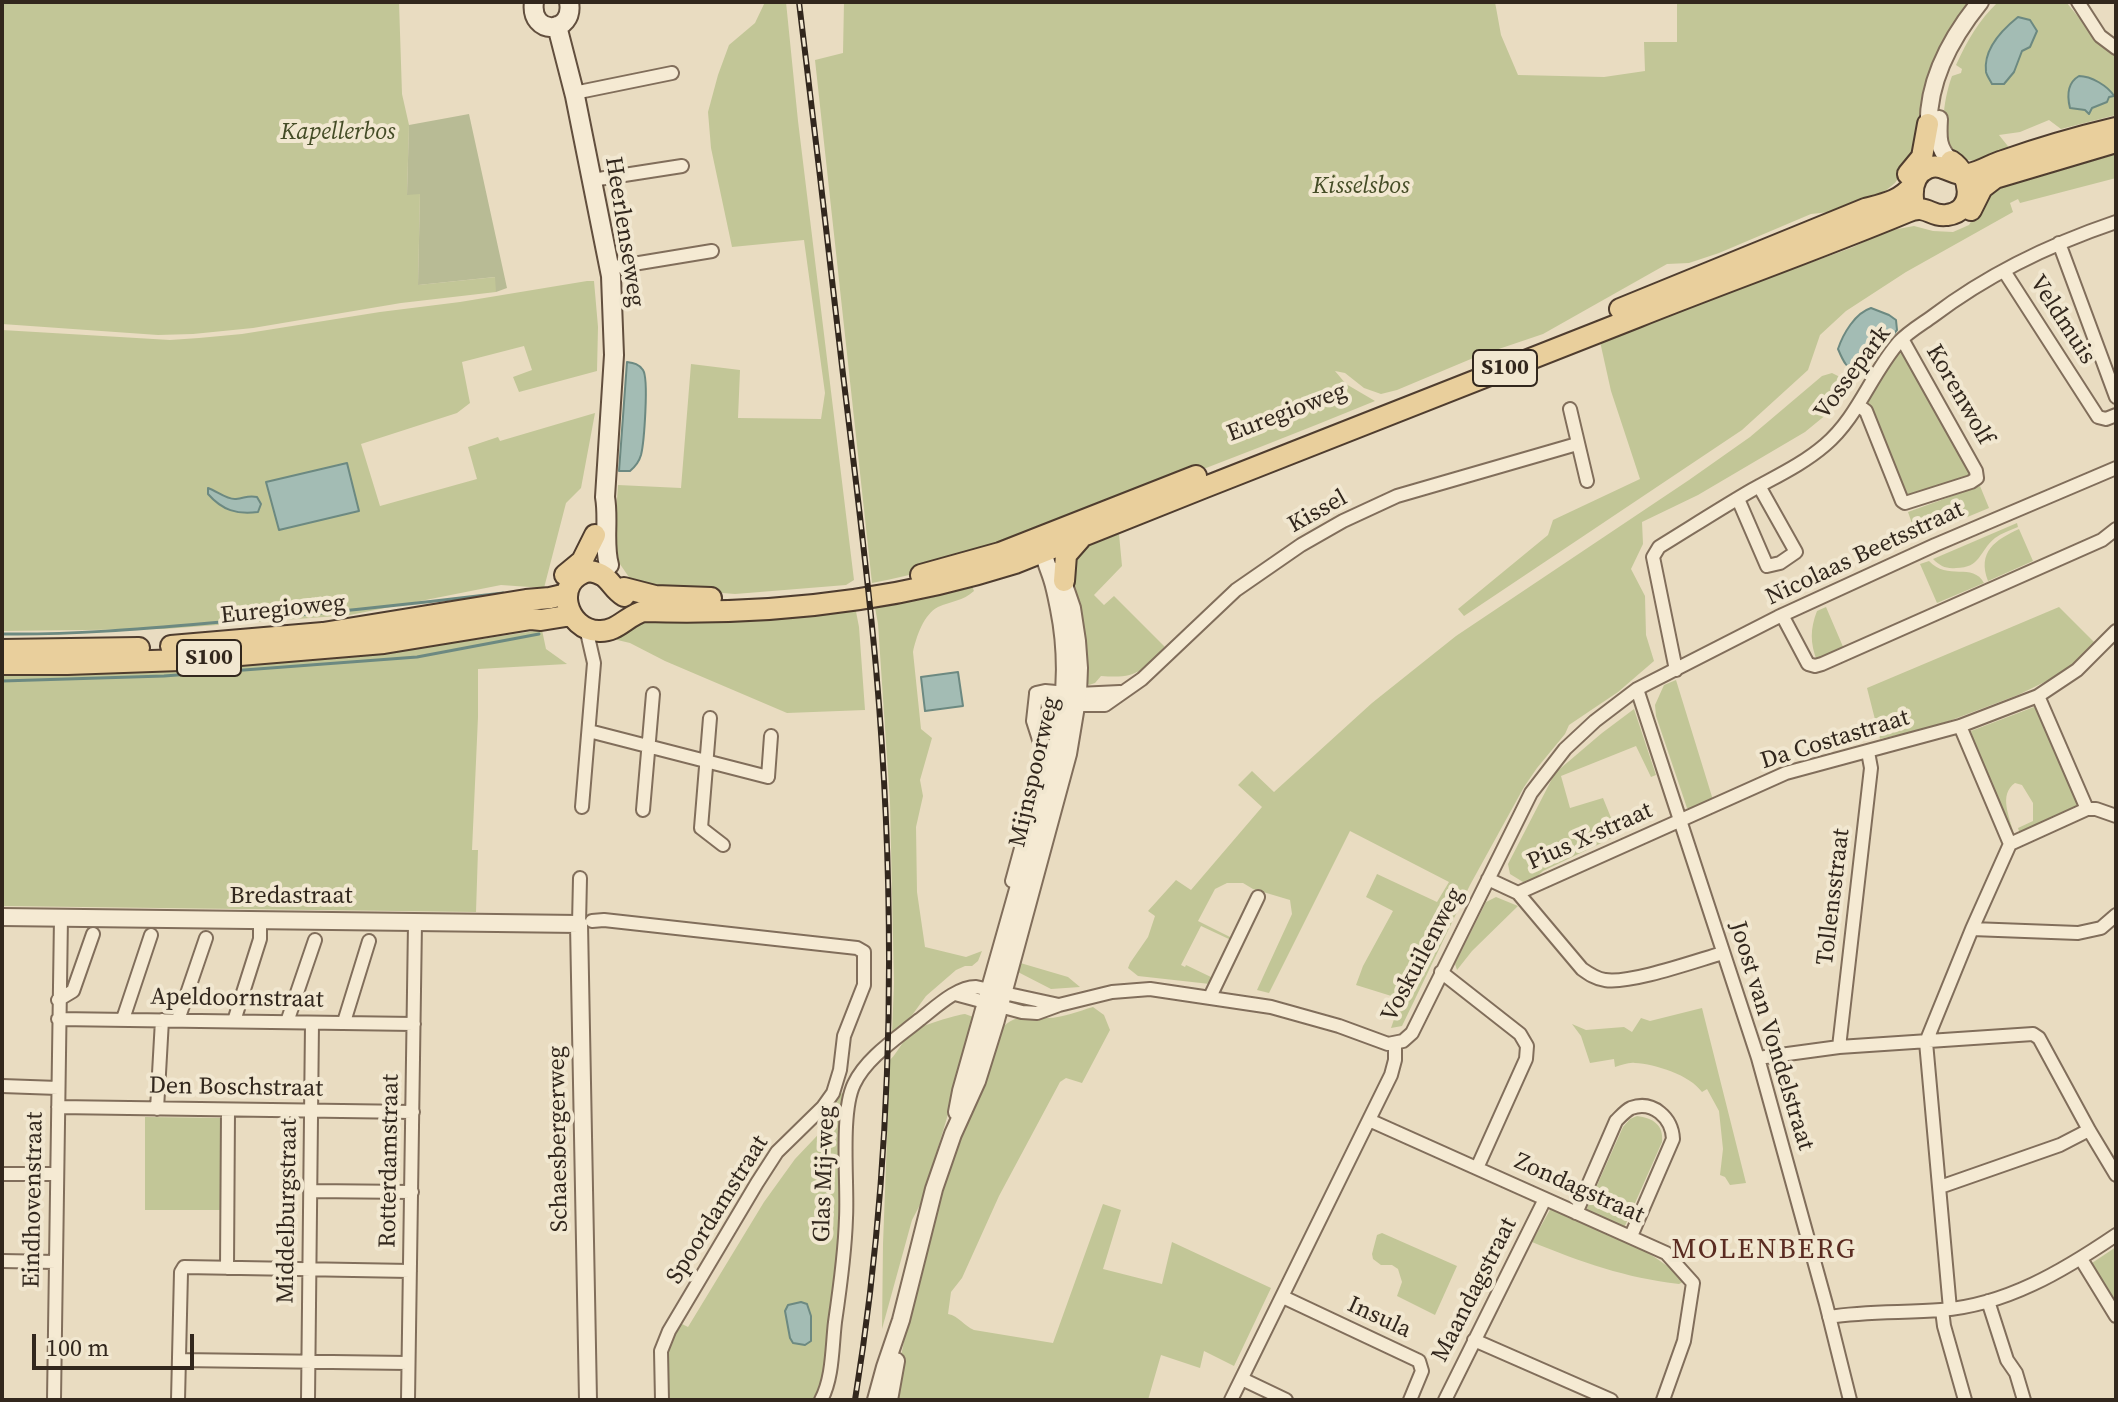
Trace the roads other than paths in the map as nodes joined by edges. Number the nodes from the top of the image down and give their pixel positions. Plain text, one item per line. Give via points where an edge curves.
1 (534, 2) edge
2 (1980, 2) edge
3 (1992, 2) edge
4 (2078, 2) edge
5 (573, 3) edge
6 (557, 26) junction
7 (2116, 48) edge
8 (672, 73) dead end
9 (574, 93) junction
10 (1928, 124) junction
11 (2116, 128) edge
12 (2116, 142) edge
13 (682, 166) dead end
14 (1958, 167) junction
15 (1918, 178) junction
16 (592, 180) junction
17 (1920, 213) junction
18 (1869, 218) junction
19 (2116, 222) edge
20 (2059, 243) junction
21 (712, 251) dead end
22 (609, 268) junction
23 (2004, 271) junction
24 (1902, 339) junction
25 (2116, 397) edge
26 (1859, 406) junction
27 (1570, 409) dead end
28 (2116, 415) edge
29 (1577, 444) junction
30 (2116, 468) edge
31 (1587, 481) dead end
32 (1759, 486) junction
33 (605, 497) junction
34 (1738, 499) junction
35 (1128, 502) junction
36 (2116, 529) edge
37 (595, 535) junction
38 (1083, 536) junction
39 (1046, 548) junction
40 (979, 559) junction
41 (599, 568) junction
42 (1064, 581) junction
43 (624, 592) junction
44 (529, 609) junction
45 (1782, 615) junction
46 (589, 617) junction
47 (2116, 631) edge
48 (2, 650) edge
49 (2, 664) edge
50 (1676, 670) junction
51 (1637, 689) junction
52 (653, 694) dead end
53 (2038, 696) junction
54 (1071, 699) junction
55 (710, 718) dead end
56 (1960, 726) junction
57 (589, 731) junction
58 (771, 736) dead end
59 (648, 746) junction
60 (1868, 752) junction
61 (706, 762) junction
62 (582, 807) dead end
63 (2087, 809) junction
64 (643, 810) dead end
65 (2116, 816) edge
66 (1680, 822) junction
67 (2010, 844) junction
68 (723, 845) dead end
69 (580, 878) dead end
70 (1488, 879) junction
71 (1012, 881) dead end
72 (1518, 893) junction
73 (1258, 897) dead end
74 (2116, 915) edge
75 (2, 917) edge
76 (61, 917) junction
77 (260, 920) junction
78 (586, 922) junction
79 (415, 923) junction
80 (1972, 929) junction
81 (93, 934) dead end
82 (151, 935) dead end
83 (206, 938) dead end
84 (315, 940) dead end
85 (369, 941) dead end
86 (1723, 953) junction
87 (1441, 972) junction
88 (1210, 997) junction
89 (996, 998) junction
90 (58, 1000) junction
91 (58, 1019) junction
92 (123, 1019) junction
93 (162, 1020) junction
94 (178, 1020) junction
95 (234, 1021) junction
96 (287, 1022) junction
97 (344, 1022) junction
98 (312, 1023) junction
99 (414, 1024) junction
100 (1926, 1042) junction
101 (1395, 1044) junction
102 (1839, 1047) junction
103 (1758, 1058) junction
104 (2, 1086) edge
105 (58, 1088) junction
106 (58, 1107) junction
107 (157, 1109) junction
108 (228, 1111) junction
109 (311, 1112) junction
110 (413, 1112) junction
111 (1369, 1120) junction
112 (2089, 1130) junction
113 (1477, 1168) junction
114 (2, 1174) edge
115 (57, 1174) junction
116 (2116, 1175) edge
117 (1940, 1187) junction
118 (311, 1191) junction
119 (412, 1192) junction
120 (1545, 1199) junction
121 (1576, 1213) junction
122 (2116, 1235) edge
123 (1631, 1236) junction
124 (2081, 1259) junction
125 (2, 1261) edge
126 (56, 1262) junction
127 (227, 1268) junction
128 (309, 1269) junction
129 (410, 1271) junction
130 (1283, 1297) junction
131 (1988, 1301) junction
132 (1946, 1309) junction
133 (2116, 1316) edge
134 (1829, 1317) junction
135 (901, 1320) junction
136 (1474, 1340) junction
137 (180, 1360) junction
138 (308, 1362) junction
139 (408, 1363) junction
140 (1242, 1379) junction
141 (54, 1400) edge
142 (178, 1400) edge
143 (308, 1400) edge
144 (408, 1400) edge
145 (588, 1400) edge
146 (662, 1400) edge
147 (821, 1400) edge
148 (876, 1400) edge
149 (889, 1400) edge
150 (1231, 1400) edge
151 (1286, 1400) edge
152 (1410, 1400) edge
153 (1445, 1400) edge
154 (1611, 1400) edge
155 (1663, 1400) edge
156 (1850, 1400) edge
157 (1965, 1400) edge
158 (2024, 1400) edge

1 - 6 main road via 538,21
2 - 10 street via 1942,62
3 - 14 street via 1959,49 1945,87 1939,144
4 - 7 street via 2100,36
5 - 6 main road
6 - 9 main road, Heerlenseweg
8 - 9 street
9 - 16 main road, Heerlenseweg
10 - 15 street via 1928,164
10 - 18 main road via 1922,157
11 - 14 main road via 2000,162
12 - 17 main road via 1995,178 1982,188 1965,217 1950,224 1934,223
13 - 16 street
14 - 15 main road via 1956,174 1938,167
14 - 17 main road via 1969,193 1961,209 1944,216 1923,208
15 - 17 main road via 1913,200
15 - 18 main road, Euregioweg / S100 via 1905,195
16 - 22 main road, Heerlenseweg
17 - 18 main road, Euregioweg / S100
18 - 35 main road, Euregioweg / S100
18 - 38 main road, Euregioweg / S100 via 1645,313
19 - 20 street, Vossepark
20 - 23 street, Vossepark
20 - 25 street, Veldmuis
21 - 22 street
22 - 33 main road, Heerlenseweg via 615,333
23 - 24 street, Vossepark
23 - 28 street, Veldmuis via 2098,417
24 - 26 street, Vossepark
24 - 26 street, Korenwolf via 1977,478 1905,503 1866,411
26 - 32 street, Vossepark via 1807,460
27 - 29 street
29 - 31 street
29 - 54 street, Kissel via 1397,496 1343,521 1236,590 1142,679 1105,705
30 - 45 street, Nicolaas Beetsstraat
32 - 34 street, Vossepark
32 - 34 street via 1796,552 1780,563 1767,566
33 - 37 main road, Heerlenseweg
33 - 41 main road, Heerlenseweg via 607,555
34 - 50 street, Vossepark via 1659,547 1653,557
35 - 39 main road, S100
35 - 40 main road, Euregioweg / S100
36 - 45 street via 2102,540 1822,664 1805,660
37 - 41 main road, Heerlenseweg
37 - 44 main road via 586,556
38 - 39 main road, Euregioweg / S100
38 - 42 main road via 1066,555
39 - 40 main road, S100
39 - 42 street, Mijnspoorweg
39 - 46 main road, Euregioweg / S100 via 974,576 885,595 781,607
39 - 54 street, Mijnspoorweg
40 - 43 main road, Euregioweg / S100 via 844,591 732,599
41 - 43 main road via 618,592
41 - 46 main road via 574,578
42 - 54 street, Mijnspoorweg via 1077,641
43 - 46 main road via 621,610 611,619
44 - 46 main road, Euregioweg / S100 via 550,598
44 - 48 main road, Euregioweg / S100 via 257,640
44 - 49 main road, Euregioweg / S100 via 384,643 152,661
45 - 50 street, Nicolaas Beetsstraat
46 - 57 street via 594,663
47 - 53 street, Da Costastraat via 2077,670
50 - 51 street, Nicolaas Beetsstraat
51 - 66 street, Joost van Vondelstraat
51 - 70 street, Voskuilenweg via 1580,734 1547,771
52 - 59 street
53 - 56 street, Da Costastraat
53 - 63 street
54 - 71 street, Kissel via 1045,691 1036,694 1033,721 1044,764
54 - 89 street, Mijnspoorweg via 1068,754
55 - 61 street
56 - 60 street, Da Costastraat
56 - 67 street
57 - 59 street
57 - 62 street
58 - 61 street via 768,777
59 - 61 street
59 - 64 street
60 - 66 street, Da Costastraat via 1786,773
60 - 102 street, Tollensstraat via 1871,768
61 - 68 street via 701,828
63 - 65 street
63 - 67 street
66 - 72 street, Pius X-straat
66 - 86 street, Joost van Vondelstraat
67 - 80 street
69 - 78 street, Schaesbergerweg
70 - 72 street
70 - 87 street, Voskuilenweg
72 - 86 street via 1582,969 1603,980 1622,981
73 - 88 street
74 - 80 street via 2101,928 2078,933
75 - 76 street, Bredastraat
76 - 77 street, Bredastraat
76 - 90 street, Eindhovenstraat
77 - 79 street, Bredastraat
77 - 95 street via 260,939
78 - 79 street, Bredastraat
78 - 145 street, Schaesbergerweg
78 - 146 street, Spoordamstraat via 618,921 864,952 864,985 844,1036 833,1093 777,1152 669,1331 661,1351
79 - 99 street, Rotterdamstraat
80 - 100 street
81 - 90 street via 73,991
82 - 92 street
83 - 94 street
84 - 96 street
85 - 97 street
86 - 103 street, Joost van Vondelstraat
87 - 101 street, Voskuilenweg via 1412,1033
87 - 113 street via 1520,1034 1527,1046 1526,1059
88 - 89 street via 1150,989 1059,1005
88 - 101 street via 1280,1010
89 - 135 street, Mijnspoorweg via 961,1091
89 - 147 street, Glas Mij-weg via 972,986 955,994 872,1060 851,1092 845,1242 829,1377
90 - 91 street, Eindhovenstraat
91 - 92 street, Apeldoornstraat
91 - 105 street, Eindhovenstraat
92 - 93 street, Apeldoornstraat
93 - 94 street, Apeldoornstraat
93 - 107 street
94 - 95 street, Apeldoornstraat
95 - 96 street, Apeldoornstraat
96 - 98 street, Apeldoornstraat
97 - 98 street, Apeldoornstraat
97 - 99 street, Apeldoornstraat
98 - 109 street, Middelburgstraat
99 - 110 street, Rotterdamstraat
100 - 102 street
100 - 112 street via 2033,1034
100 - 117 street
101 - 111 street, Voskuilenweg via 1393,1070
102 - 103 street
103 - 134 street, Joost van Vondelstraat
104 - 105 street
105 - 106 street, Eindhovenstraat
106 - 107 street, Den Boschstraat
106 - 115 street, Eindhovenstraat
107 - 108 street, Den Boschstraat
108 - 109 street, Den Boschstraat
108 - 127 street
109 - 110 street, Den Boschstraat
109 - 118 street, Middelburgstraat
110 - 119 street, Rotterdamstraat
111 - 113 street, Zondagstraat
111 - 130 street, Voskuilenweg
112 - 116 street
112 - 117 street
113 - 120 street, Zondagstraat
114 - 115 street
115 - 126 street, Eindhovenstraat
117 - 132 street
118 - 119 street
118 - 128 street, Middelburgstraat
119 - 129 street, Rotterdamstraat
120 - 121 street, Zondagstraat
120 - 136 street, Maandagstraat
121 - 123 street, Zondagstraat
121 - 123 street via 1616,1121 1634,1107 1652,1108 1666,1117 1673,1139
122 - 124 street
123 - 155 street, Zondagstraat via 1666,1253 1693,1283 1684,1341
124 - 131 street via 2023,1290
124 - 133 street
125 - 126 street
126 - 141 street, Eindhovenstraat
127 - 128 street
127 - 137 street via 181,1270
128 - 129 street
128 - 138 street, Middelburgstraat
129 - 139 street, Rotterdamstraat
130 - 140 street, Voskuilenweg
130 - 152 street, Insula via 1419,1361 1422,1371
131 - 132 street
131 - 158 street
132 - 134 street
132 - 157 street via 1944,1326
134 - 156 street, Joost van Vondelstraat
135 - 148 street, Mijnspoorweg
135 - 149 street, Mijnspoorweg
136 - 153 street, Maandagstraat
136 - 154 street
137 - 138 street
137 - 142 street
138 - 139 street
138 - 143 street, Middelburgstraat
139 - 144 street, Rotterdamstraat
140 - 150 street, Voskuilenweg
140 - 151 street

